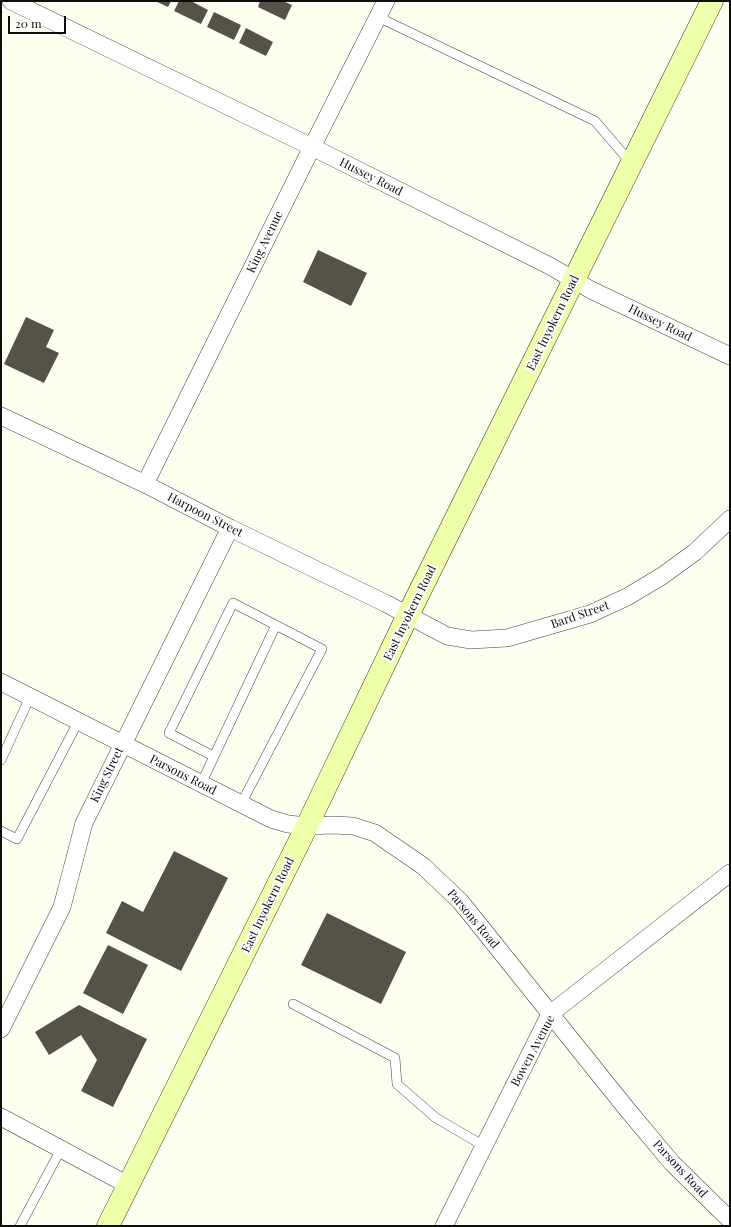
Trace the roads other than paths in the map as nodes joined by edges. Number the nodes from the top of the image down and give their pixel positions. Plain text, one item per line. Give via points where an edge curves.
1 (10, 1) edge
2 (386, 1) edge
3 (712, 1) edge
4 (378, 18) junction
5 (312, 147) junction
6 (632, 164) junction
7 (574, 280) junction
8 (730, 356) edge
9 (1, 416) edge
10 (145, 484) junction
11 (730, 519) edge
12 (230, 528) junction
13 (408, 615) junction
14 (276, 625) junction
15 (1, 682) edge
16 (30, 697) junction
17 (78, 722) junction
18 (122, 744) junction
19 (213, 756) junction
20 (1, 760) edge
21 (201, 784) junction
22 (241, 804) junction
23 (307, 826) junction
24 (1, 831) edge
25 (730, 873) edge
26 (293, 1004) dead end
27 (550, 1014) junction
28 (1, 1029) edge
29 (1, 1117) edge
30 (484, 1146) junction
31 (62, 1149) junction
32 (128, 1185) junction
33 (730, 1220) edge
34 (20, 1226) edge
35 (108, 1226) edge
36 (444, 1226) edge

1 - 5 street, Hussey Road
2 - 4 street, King Avenue
3 - 6 street, East Inyokern Road
4 - 5 street, King Avenue
4 - 6 lane via 595,121
5 - 7 street, Hussey Road
5 - 10 street, King Avenue
6 - 7 street, East Inyokern Road
7 - 8 street, Hussey Road
7 - 13 street, East Inyokern Road
9 - 10 street, Harpoon Street
10 - 12 street, Harpoon Street
11 - 13 street, Bard Street via 695,552 662,576 627,597 590,614 506,638 470,640 447,636
12 - 13 street, Harpoon Street
12 - 18 street, King Street
13 - 23 street, East Inyokern Road
14 - 19 lane
14 - 19 lane via 233,602 169,733
14 - 22 lane via 322,649
15 - 16 street, Parsons Road
16 - 17 street, Parsons Road
16 - 20 lane
17 - 18 street, Parsons Road
17 - 24 lane via 17,840
18 - 21 street, Parsons Road
18 - 28 street, King Street via 84,823 62,907
19 - 21 lane
21 - 22 street, Parsons Road
22 - 23 street, Parsons Road via 271,819
23 - 27 street, Parsons Road via 353,826 375,833 423,866 460,900
23 - 32 street, East Inyokern Road
25 - 27 street, Bowen Avenue
26 - 30 lane via 395,1058 397,1084 436,1118
27 - 30 street, Bowen Avenue
27 - 33 street, Parsons Road via 672,1163
29 - 31 street
30 - 36 street, Bowen Avenue
31 - 32 street
31 - 34 lane
32 - 35 street, East Inyokern Road

